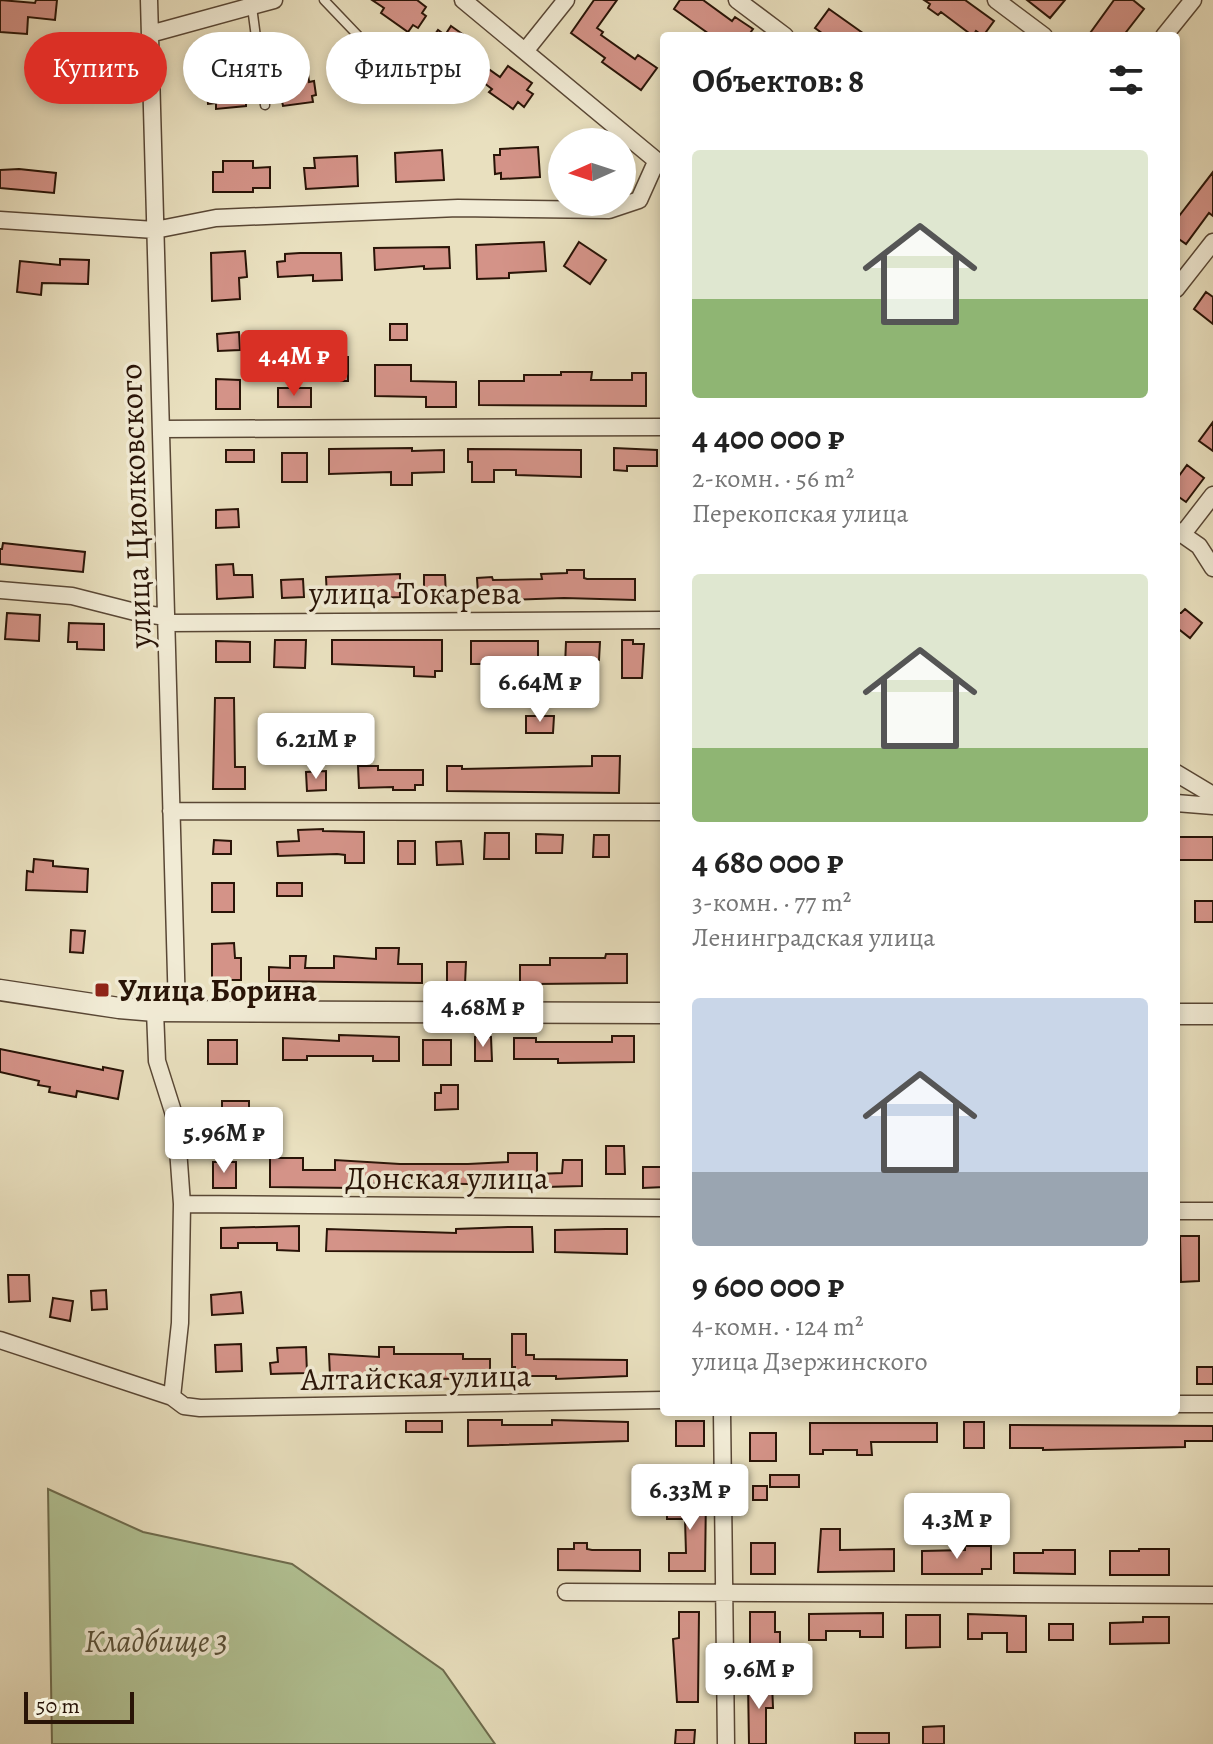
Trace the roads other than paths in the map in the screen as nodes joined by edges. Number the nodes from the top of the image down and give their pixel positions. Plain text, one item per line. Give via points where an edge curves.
1 (149, 0) edge
2 (274, 0) edge
3 (324, 0) edge
4 (463, 0) edge
5 (566, 0) edge
6 (737, 0) edge
7 (996, 0) edge
8 (1193, 0) edge
9 (252, 6) junction
10 (150, 32) edge
11 (157, 32) edge
12 (355, 32) edge
13 (780, 32) edge
14 (1039, 32) edge
15 (1167, 32) edge
16 (526, 50) junction
17 (152, 104) edge
18 (265, 105) dead end
19 (660, 164) edge
20 (0, 220) edge
21 (155, 230) junction
22 (1213, 242) edge
23 (1180, 284) edge
24 (660, 427) edge
25 (161, 429) junction
26 (1213, 495) edge
27 (1180, 531) edge
28 (1180, 533) edge
29 (1213, 568) edge
30 (0, 590) edge
31 (166, 620) junction
32 (660, 620) edge
33 (1180, 775) edge
34 (1213, 795) edge
35 (1180, 803) edge
36 (1213, 806) edge
37 (171, 811) junction
38 (660, 812) edge
39 (0, 990) edge
40 (155, 1011) junction
41 (177, 1011) junction
42 (660, 1013) edge
43 (1180, 1014) edge
44 (1213, 1014) edge
45 (182, 1204) junction
46 (660, 1208) edge
47 (1180, 1211) edge
48 (1213, 1211) edge
49 (0, 1340) edge
50 (172, 1397) junction
51 (660, 1400) edge
52 (1180, 1404) edge
53 (1213, 1404) edge
54 (722, 1416) edge
55 (566, 1592) dead end
56 (723, 1593) junction
57 (1213, 1595) edge
58 (726, 1744) edge

1 - 10 street, улица Циолковского
2 - 9 street
3 - 12 lane
4 - 16 street
5 - 16 street
6 - 13 street
7 - 14 street
8 - 15 street
9 - 11 street
9 - 18 lane
16 - 19 street
17 - 21 street, улица Циолковского
19 - 21 street via 639,200 609,210 458,208 216,218
20 - 21 street
21 - 25 street, улица Циолковского
22 - 23 street
24 - 25 street
25 - 31 street, улица Циолковского
26 - 27 street
28 - 29 street via 1199,546
30 - 31 street, улица Токарева via 72,596
31 - 32 street, улица Токарева
31 - 37 street, улица Циолковского
33 - 34 street
35 - 36 street
37 - 38 street
37 - 41 street, улица Циолковского
39 - 40 street
40 - 41 street
40 - 45 street via 157,1061 176,1121
41 - 42 street
43 - 44 street
45 - 46 street, Донская улица
45 - 50 street via 180,1323
47 - 48 street
49 - 50 street, Алтайская улица
50 - 51 street, Алтайская улица via 200,1408
52 - 53 street
54 - 56 street
55 - 56 street
56 - 57 street
56 - 58 street

